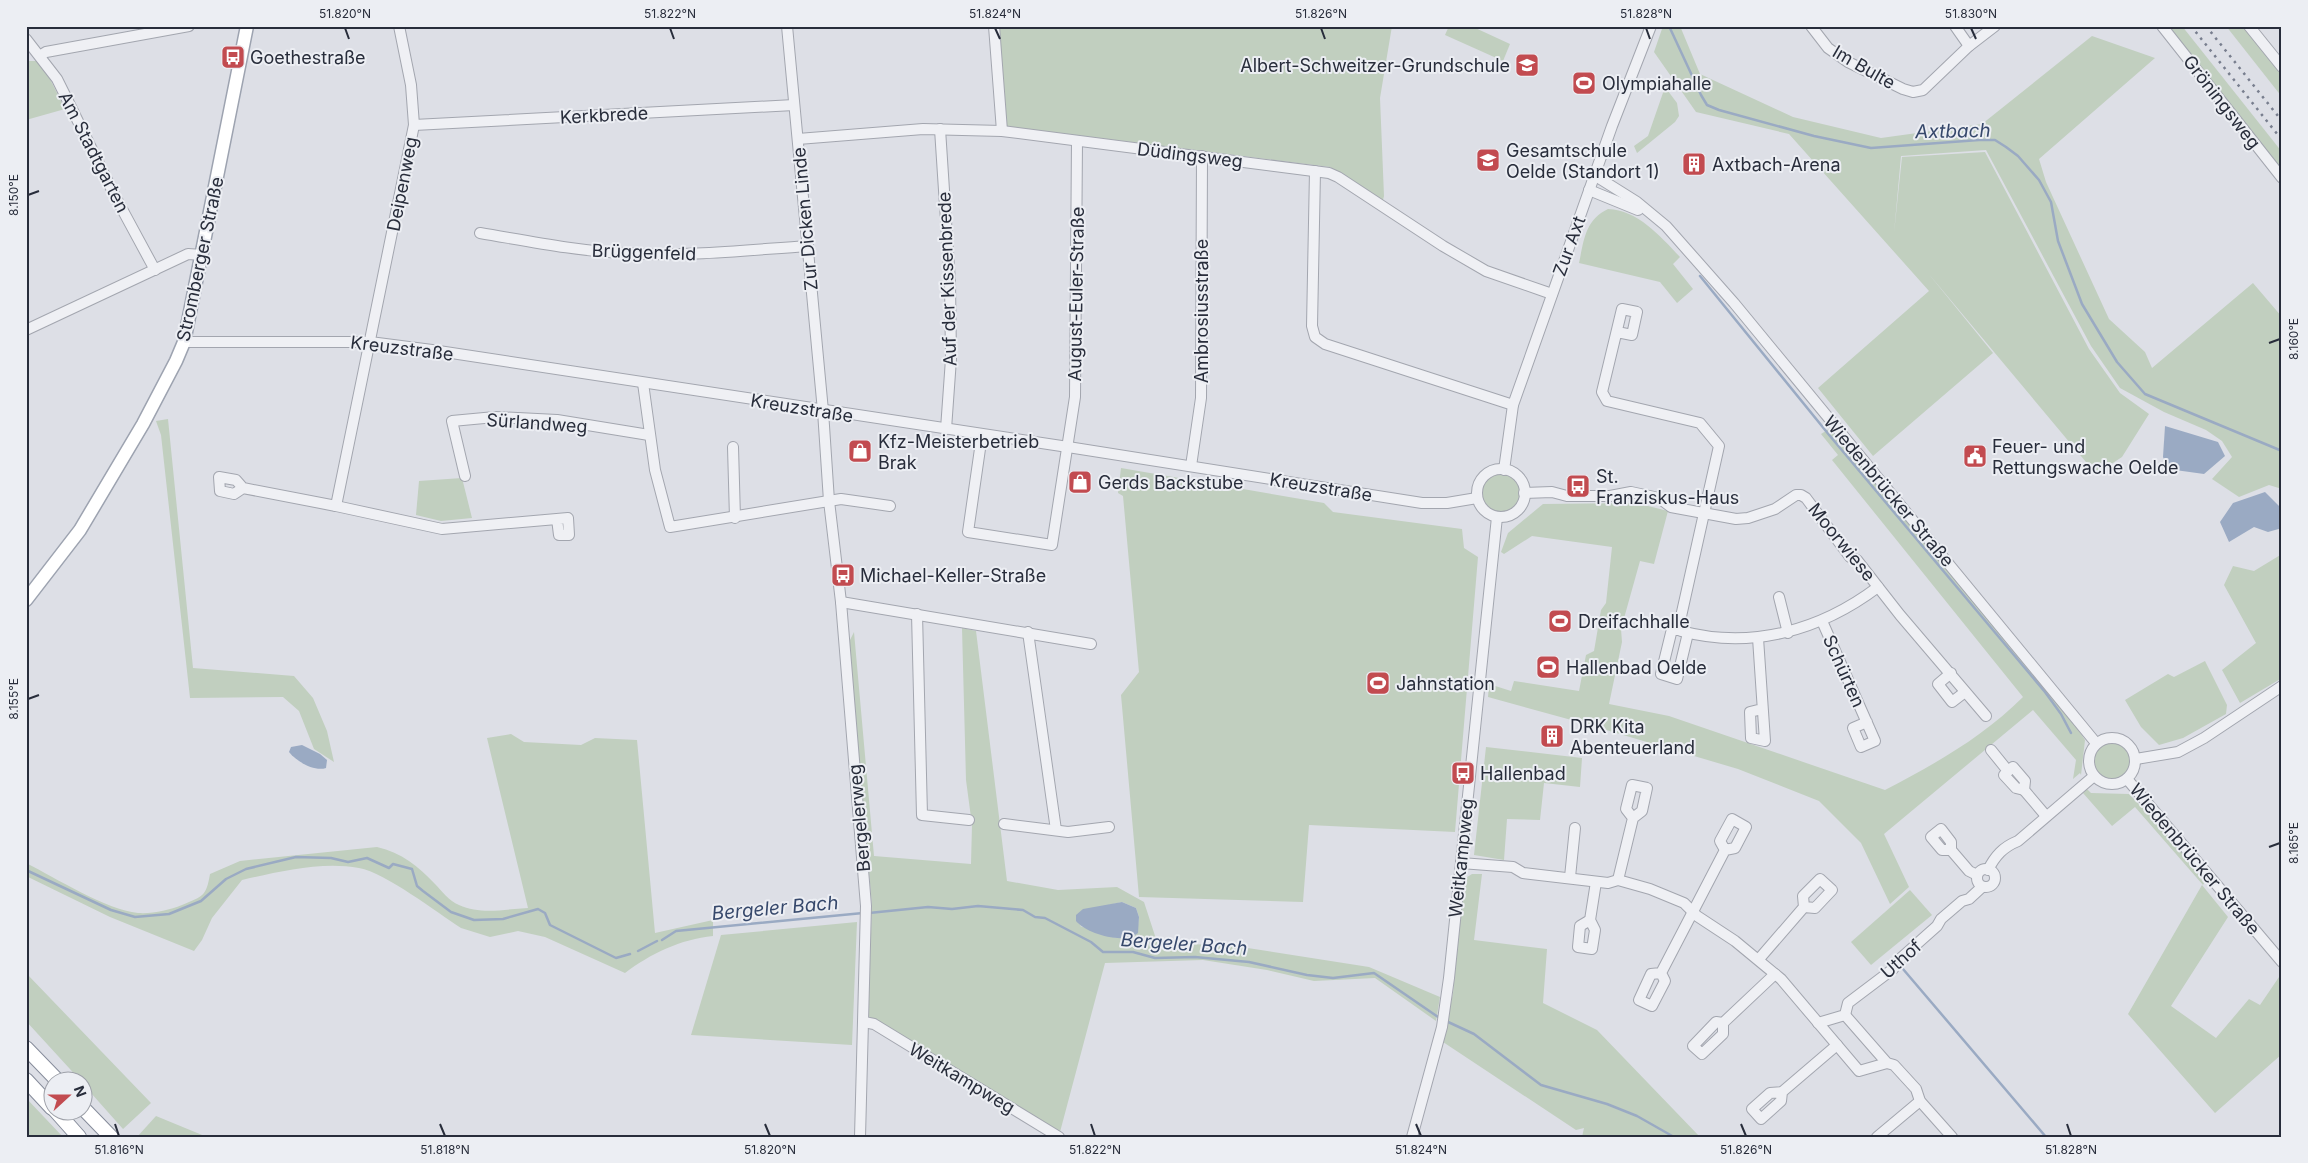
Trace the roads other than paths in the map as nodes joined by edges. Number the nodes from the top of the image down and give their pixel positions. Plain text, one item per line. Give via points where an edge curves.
1 (189, 26) edge
2 (246, 26) edge
3 (398, 26) edge
4 (787, 26) edge
5 (994, 26) edge
6 (1652, 26) edge
7 (1811, 26) edge
8 (1955, 26) edge
9 (1995, 26) edge
10 (2162, 26) edge
11 (2249, 26) edge
12 (26, 39) edge
13 (1969, 46) junction
14 (41, 55) junction
15 (2282, 67) edge
16 (794, 105) junction
17 (414, 125) junction
18 (940, 129) junction
19 (1002, 131) junction
20 (798, 140) junction
21 (1077, 141) junction
22 (1202, 156) junction
23 (1315, 170) junction
24 (1594, 175) junction
25 (2282, 178) edge
26 (1589, 190) junction
27 (480, 233) dead end
28 (1678, 242) junction
29 (808, 246) junction
30 (202, 255) junction
31 (155, 270) junction
32 (1552, 294) junction
33 (26, 330) edge
34 (1617, 332) dead end
35 (184, 342) junction
36 (370, 342) junction
37 (643, 383) junction
38 (1513, 405) junction
39 (823, 411) junction
40 (946, 429) junction
41 (649, 435) junction
42 (982, 435) junction
43 (733, 447) dead end
44 (1068, 447) junction
45 (1191, 466) junction
46 (1504, 470) junction
47 (466, 476) dead end
48 (243, 488) dead end
49 (1524, 493) junction
50 (1477, 498) junction
51 (829, 501) junction
52 (336, 506) junction
53 (890, 506) dead end
54 (1703, 514) junction
55 (1496, 516) junction
56 (735, 518) junction
57 (557, 519) dead end
58 (1878, 587) junction
59 (1779, 597) dead end
60 (26, 600) edge
61 (841, 602) junction
62 (917, 614) junction
63 (1822, 621) junction
64 (1028, 632) junction
65 (1788, 633) junction
66 (1758, 638) junction
67 (1091, 644) dead end
68 (1951, 673) junction
69 (2282, 686) edge
70 (1966, 692) junction
71 (1762, 709) dead end
72 (1986, 716) dead end
73 (1867, 722) dead end
74 (2096, 743) junction
75 (1991, 750) dead end
76 (2136, 760) junction
77 (2094, 776) junction
78 (2127, 779) junction
79 (2046, 816) junction
80 (1633, 818) dead end
81 (969, 820) dead end
82 (1004, 824) dead end
83 (1109, 827) dead end
84 (1575, 828) dead end
85 (1056, 830) junction
86 (1725, 850) dead end
87 (1951, 850) dead end
88 (1461, 863) junction
89 (1988, 870) junction
90 (1977, 875) junction
91 (1570, 877) junction
92 (1618, 880) junction
93 (1596, 882) junction
94 (1982, 887) junction
95 (1804, 907) dead end
96 (1692, 911) junction
97 (1590, 920) dead end
98 (1759, 959) junction
99 (2282, 962) edge
100 (1661, 973) dead end
101 (1775, 974) junction
102 (1845, 1015) junction
103 (864, 1022) junction
104 (1723, 1023) dead end
105 (1818, 1023) junction
106 (1837, 1045) junction
107 (26, 1048) edge
108 (1886, 1063) junction
109 (47, 1070) edge
110 (26, 1080) edge
111 (1782, 1092) dead end
112 (42, 1097) edge
113 (1920, 1101) junction
114 (92, 1117) edge
115 (64, 1120) edge
116 (108, 1134) edge
117 (80, 1137) edge
118 (860, 1137) edge
119 (1059, 1137) edge
120 (1412, 1137) edge
121 (1877, 1137) edge
122 (1952, 1137) edge

1 - 14 street
2 - 30 main road, Stromberger Straße
3 - 17 street, Deipenweg via 411,85
4 - 16 street, Zur Dicken Linde
5 - 19 street
6 - 24 street, Zur Axt
7 - 13 street, Im Bulte via 1828,48 1848,62 1913,92 1923,90
8 - 13 street
9 - 13 street, Im Bulte
10 - 25 street, Gröningsweg
11 - 15 street
12 - 14 street, Am Stadtgarten
14 - 31 street, Am Stadtgarten via 57,79
16 - 17 street, Kerkbrede
16 - 20 street, Zur Dicken Linde
17 - 36 street, Deipenweg
18 - 19 street, Düdingsweg
18 - 20 street, Düdingsweg
18 - 40 street, Auf der Kissenbrede via 950,282 951,350
19 - 21 street, Düdingsweg
20 - 29 street, Zur Dicken Linde
21 - 22 street, Düdingsweg
21 - 44 street, August-Euler-Straße via 1077,361
22 - 23 street, Düdingsweg
22 - 45 street, Ambrosiusstraße via 1201,398
23 - 32 street, Düdingsweg via 1338,176 1486,271
23 - 38 street via 1312,326 1315,338
24 - 26 street, Zur Axt
24 - 28 street, Wiedenbrücker Straße via 1647,210 1666,226
26 - 28 street, Wiedenbrücker Straße via 1633,206
26 - 32 street, Zur Axt
27 - 29 street, Brüggenfeld via 575,250 625,253 715,253
28 - 74 street, Wiedenbrücker Straße via 1734,303
29 - 39 street, Zur Dicken Linde
30 - 31 street via 188,254
30 - 35 main road, Stromberger Straße
31 - 33 street
32 - 38 street, Zur Axt
34 - 54 street, Schürten via 1602,392 1607,401 1700,423 1719,446
35 - 36 street, Kreuzstraße
35 - 60 main road, Stromberger Straße via 162,389 80,530
36 - 37 street, Kreuzstraße
36 - 52 street, Deipenweg
37 - 39 street, Kreuzstraße
37 - 41 street
38 - 46 street, Zur Axt
39 - 40 street, Kreuzstraße
39 - 51 street, Bergelerweg
40 - 42 street, Kreuzstraße
41 - 47 street, Sürlandweg via 557,420 495,417 452,421
41 - 56 street via 670,526
42 - 44 street, Kreuzstraße
42 - 44 street, August-Euler-Straße via 968,532 1052,545
43 - 56 street
44 - 45 street, Kreuzstraße
45 - 50 street, Kreuzstraße via 1422,503
46 - 49 street via 1521,480
46 - 50 street via 1485,476 1478,486
48 - 52 street
49 - 54 street, Moorwiese via 1610,496 1630,492 1659,498 1671,506
49 - 55 street via 1519,508 1512,514
50 - 55 street via 1484,510
51 - 53 street via 842,499
51 - 56 street
51 - 61 street, Bergelerweg
52 - 57 street via 442,529
54 - 58 street, Moorwiese via 1748,518 1801,495
54 - 66 street, Schürten via 1683,632 1726,638
55 - 88 street, Weitkampweg
58 - 63 street, Schürten via 1854,605
58 - 68 street, Moorwiese
59 - 65 street
61 - 62 street
61 - 103 street, Bergelerweg via 867,919
62 - 64 street
62 - 81 street via 922,815
63 - 65 street, Schürten
63 - 73 street, Schürten
64 - 67 street
64 - 85 street
65 - 66 street, Schürten
66 - 71 street
68 - 70 street, Moorwiese
68 - 70 street via 1938,684 1952,702
69 - 76 street, Wiedenbrücker Straße via 2178,752
70 - 72 street, Moorwiese
74 - 76 street via 2119,738 2133,750
74 - 77 street via 2089,757 2089,767
75 - 79 street via 2008,771 2013,767 2024,781 2024,790
76 - 78 street
77 - 78 street via 2110,785
77 - 79 street
78 - 99 street, Wiedenbrücker Straße
79 - 89 street via 1994,857
80 - 92 street
82 - 85 street
83 - 85 street via 1068,832
84 - 91 street
86 - 96 street
87 - 90 street via 1969,871
88 - 91 street
88 - 120 street, Weitkampweg via 1442,1027
89 - 90 street
89 - 94 street via 1994,875 1993,883
90 - 94 street
91 - 93 street
92 - 93 street
92 - 96 street via 1684,903
93 - 97 street
94 - 102 street, Uthof via 1942,919 1900,958 1893,969 1848,1003
95 - 98 street
96 - 98 street
96 - 100 street
98 - 101 street
101 - 104 street
101 - 105 street
102 - 105 street
102 - 108 street
103 - 118 street, Bergelerweg
103 - 119 street, Weitkampweg via 874,1024
105 - 106 street
106 - 108 street via 1859,1071
106 - 111 street
107 - 109 highway
108 - 113 street via 1894,1065 1916,1089
110 - 112 highway
113 - 121 street
113 - 122 street
114 - 116 highway
115 - 117 highway

